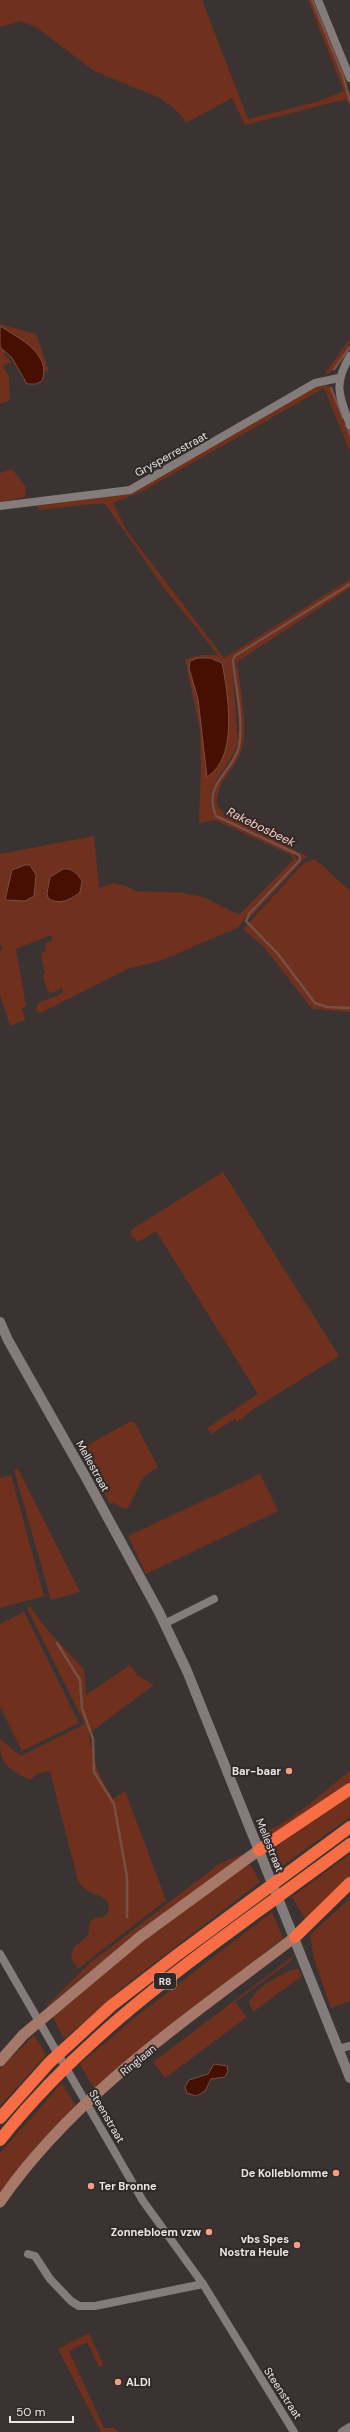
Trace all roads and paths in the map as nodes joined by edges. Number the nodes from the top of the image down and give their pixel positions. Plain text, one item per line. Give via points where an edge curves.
1 (318, 0) edge
2 (350, 78) edge
3 (350, 356) edge
4 (339, 378) junction
5 (350, 425) edge
6 (0, 506) edge
7 (0, 1322) edge
8 (214, 1599) dead end
9 (164, 1624) junction
10 (350, 1789) edge
11 (350, 1827) edge
12 (350, 1844) edge
13 (259, 1850) junction
14 (350, 1883) edge
15 (295, 1937) junction
16 (0, 1954) edge
17 (40, 2020) junction
18 (350, 2046) edge
19 (338, 2050) junction
20 (0, 2061) edge
21 (350, 2078) edge
22 (87, 2102) junction
23 (0, 2118) edge
24 (0, 2140) edge
25 (0, 2202) edge
26 (28, 2254) dead end
27 (203, 2284) junction
28 (350, 2427) edge
29 (294, 2432) edge
30 (342, 2432) edge

1 - 2 street
3 - 4 street
4 - 5 street via 339,395
4 - 6 street, Grysperrestraat via 315,383 130,490
7 - 9 street, Mellestraat
8 - 9 street
9 - 13 street, Mellestraat via 187,1671
10 - 13 highway
11 - 23 highway, R8 via 177,1954 111,2006 49,2063
12 - 24 highway, R8 via 121,2016 57,2075
13 - 15 street, Mellestraat
13 - 17 main road via 140,1937
14 - 15 highway
15 - 19 street, Mellestraat
15 - 22 main road, Ringlaan
16 - 17 street, Steenstraat
17 - 20 main road
17 - 22 street, Steenstraat
18 - 19 street
19 - 21 street, Mellestraat
22 - 25 main road, Ringlaan via 48,2141
22 - 27 street, Steenstraat via 143,2201
26 - 27 street via 35,2256 60,2291 79,2306 95,2306
27 - 29 street, Steenstraat
28 - 30 street

